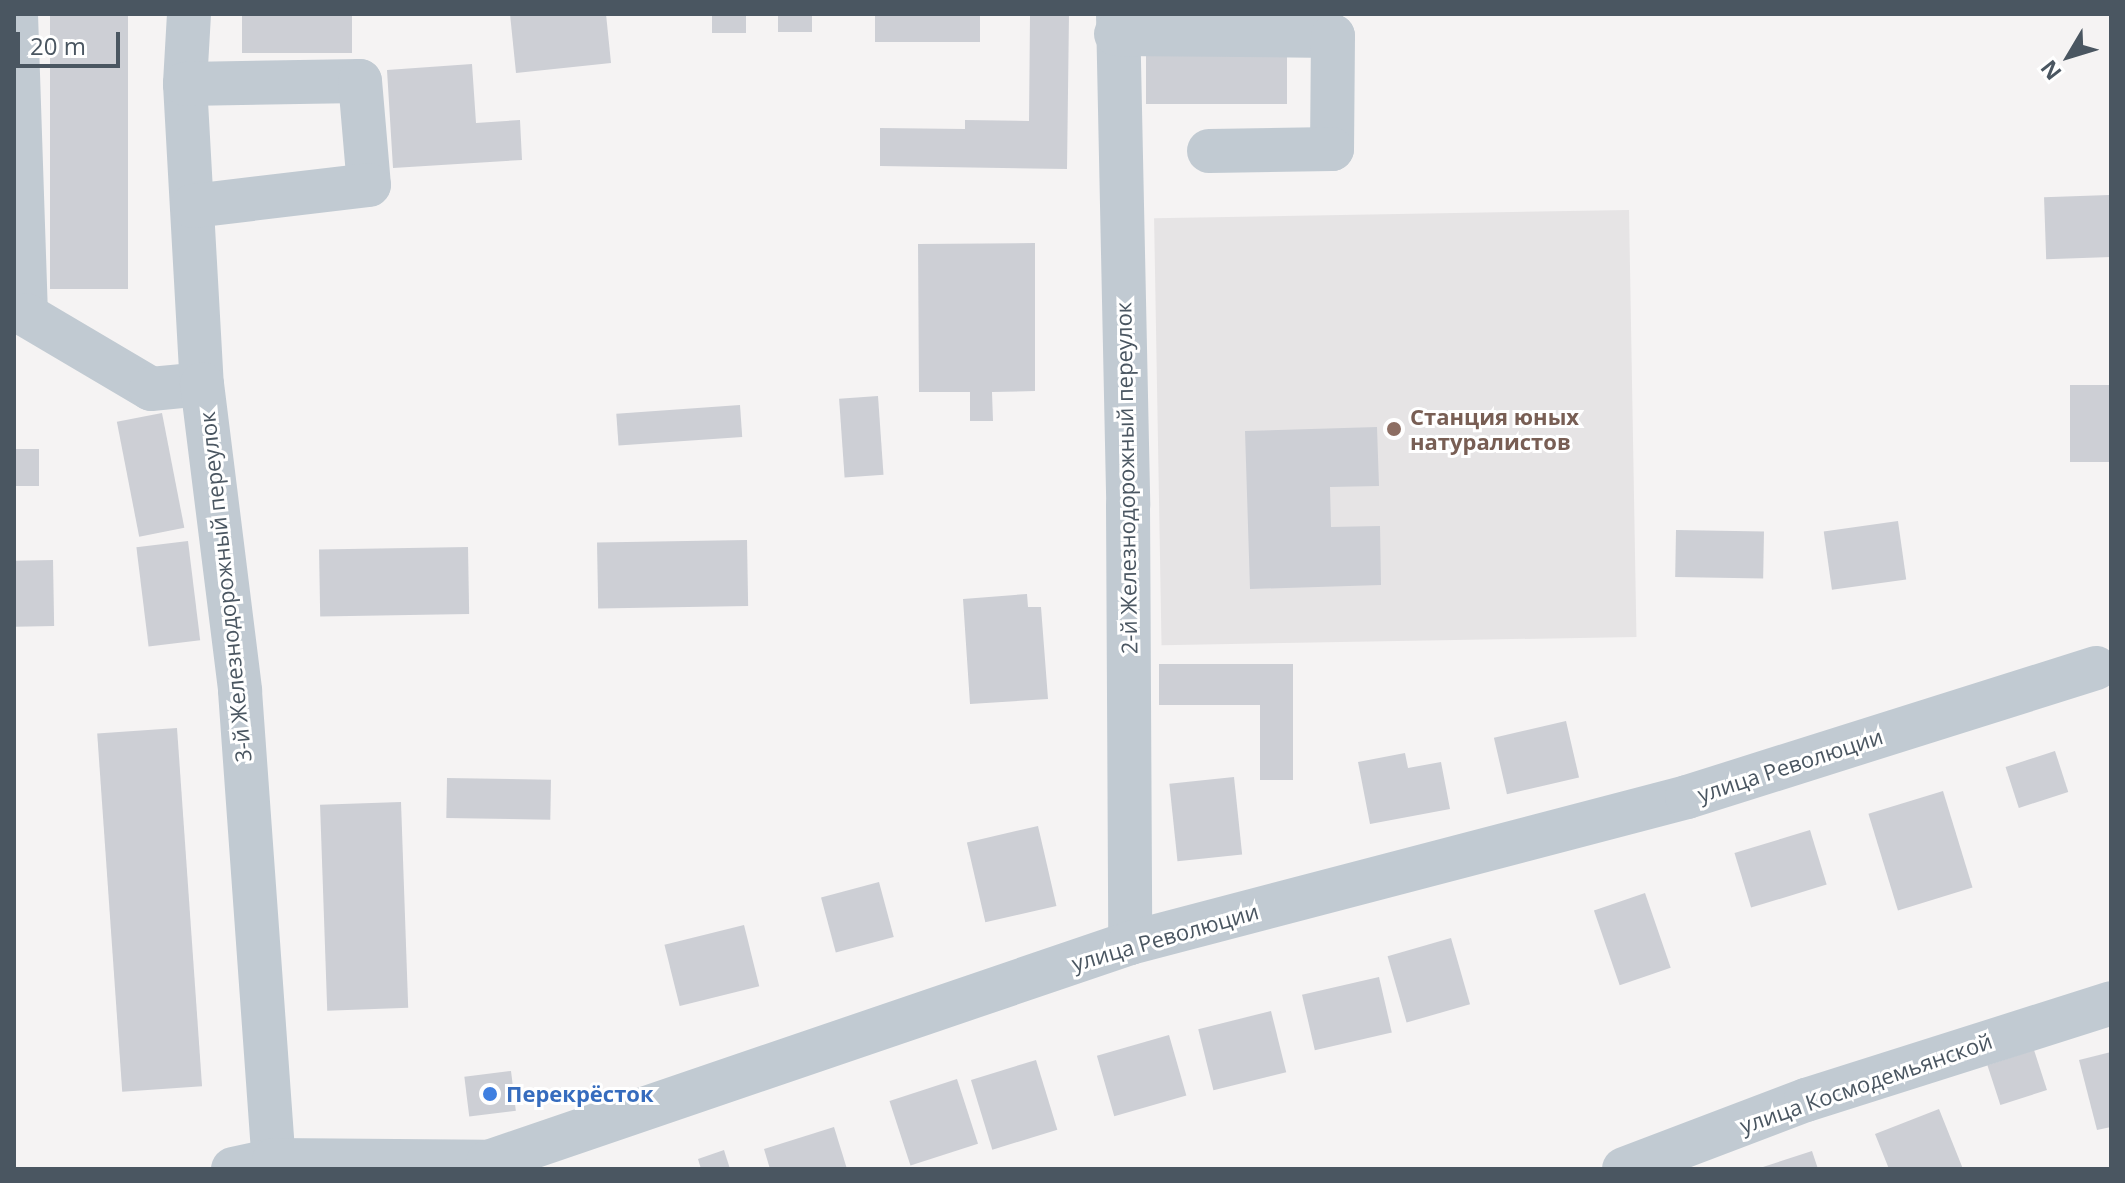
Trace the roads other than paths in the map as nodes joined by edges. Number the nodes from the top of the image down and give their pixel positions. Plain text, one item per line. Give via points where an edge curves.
1 (16, 14) edge
2 (189, 14) edge
3 (1117, 24) edge
4 (185, 84) junction
5 (1209, 151) dead end
6 (192, 206) junction
7 (202, 384) junction
8 (2096, 668) dead end
9 (1130, 943) junction
10 (2111, 1003) edge
11 (254, 1164) edge
12 (489, 1165) edge
13 (1624, 1169) edge

1 - 7 street via 26,315 151,389
2 - 4 street, 3-й Железнодорожный переулок
3 - 5 street via 1333,36 1332,149
3 - 9 street, 2-й Железнодорожный переулок via 1128,505
4 - 6 street, 3-й Железнодорожный переулок
4 - 6 street via 360,81 369,185
6 - 7 street, 3-й Железнодорожный переулок
7 - 11 street, 3-й Железнодорожный переулок via 240,691
8 - 9 street, улица Революции via 1687,797
9 - 12 street, улица Революции
10 - 13 street, улица Космодемьянской via 1806,1100
11 - 12 street, улица Революции

